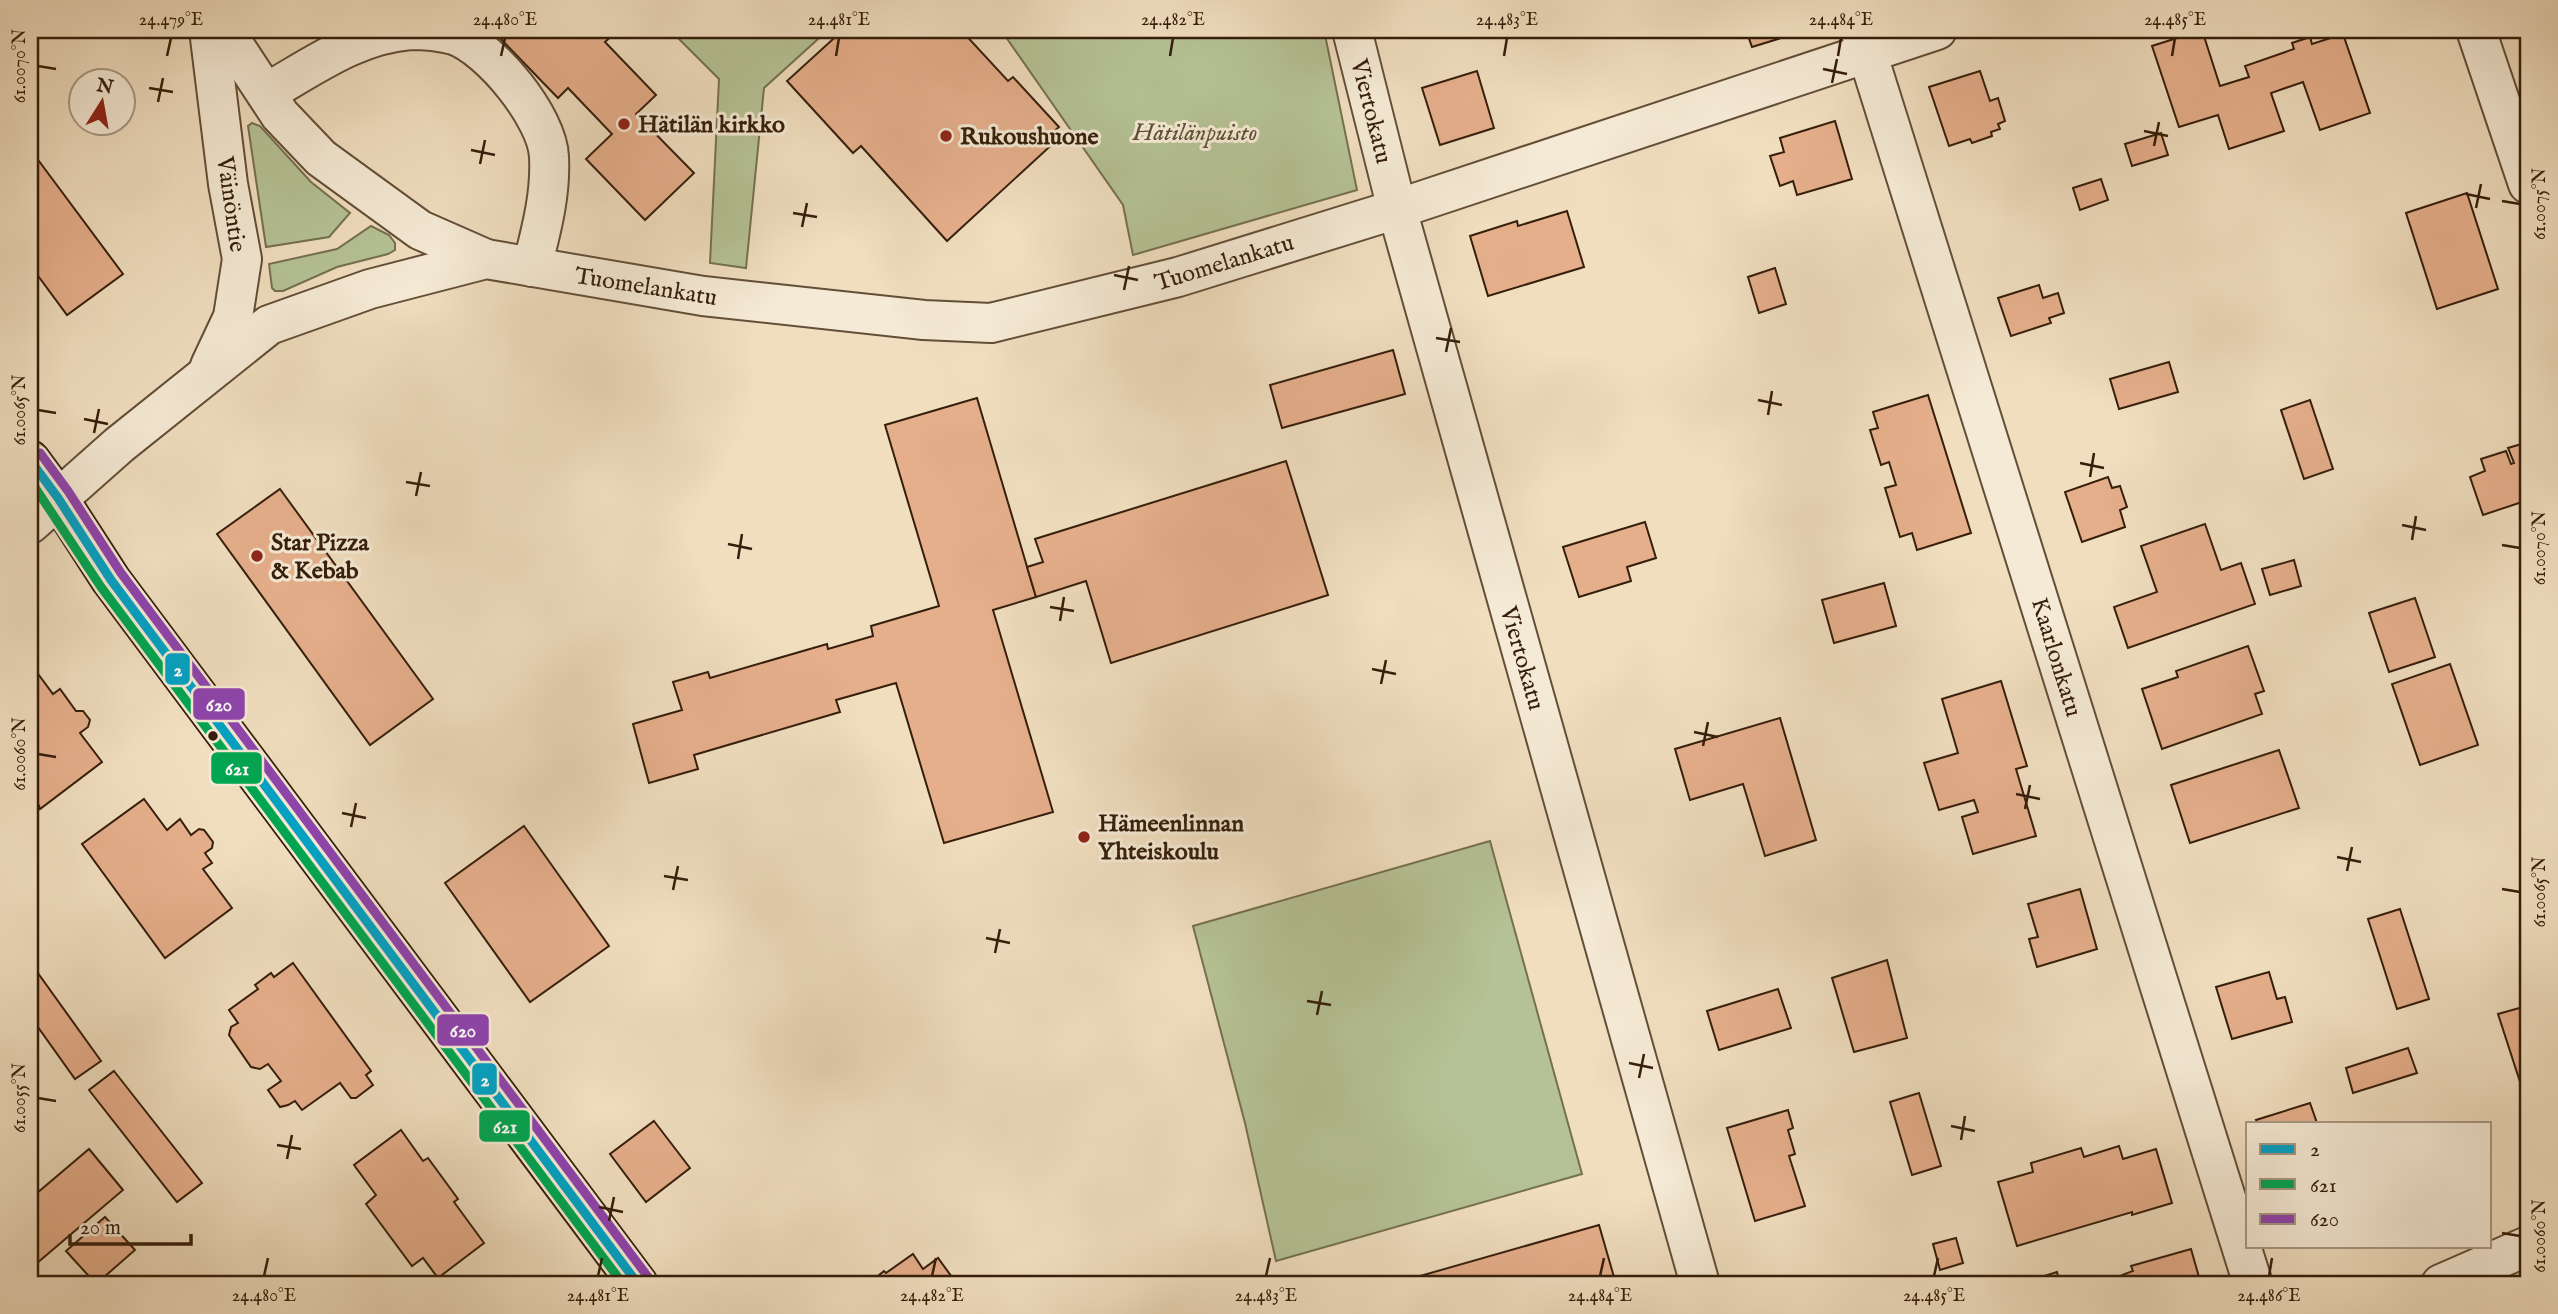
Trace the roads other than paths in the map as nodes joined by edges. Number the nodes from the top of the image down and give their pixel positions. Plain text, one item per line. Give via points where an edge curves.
1 (209, 30) edge
2 (224, 30) edge
3 (1352, 30) edge
4 (1937, 30) edge
5 (2476, 30) edge
6 (1864, 42) edge
7 (266, 93) junction
8 (2528, 184) edge
9 (1397, 209) junction
10 (486, 259) junction
11 (533, 267) junction
12 (206, 373) junction
13 (30, 460) edge
14 (58, 498) junction
15 (30, 524) edge
16 (2528, 1246) edge
17 (638, 1284) edge
18 (1700, 1284) edge
19 (2253, 1284) edge
20 (2441, 1284) edge

1 - 12 street, Väinöntie via 242,259 233,317
2 - 7 street, Tuomelankatu
3 - 9 street, Viertokatu
4 - 6 street, Tuomelankatu
5 - 8 street
6 - 9 street, Tuomelankatu
6 - 19 street, Kaarlonkatu
7 - 10 street, Tuomelankatu via 321,158 358,187 420,230
7 - 11 street via 342,48 380,36 413,30 454,36 484,53 535,114 550,154 547,201
9 - 11 street, Tuomelankatu via 1178,277 991,323 703,296
9 - 18 street, Viertokatu
10 - 11 street, Tuomelankatu
10 - 12 street, Tuomelankatu via 370,289 269,325
12 - 14 street, Tuomelankatu
13 - 14 main road
14 - 15 street, Tuomelankatu
14 - 17 main road via 120,592
16 - 20 street

